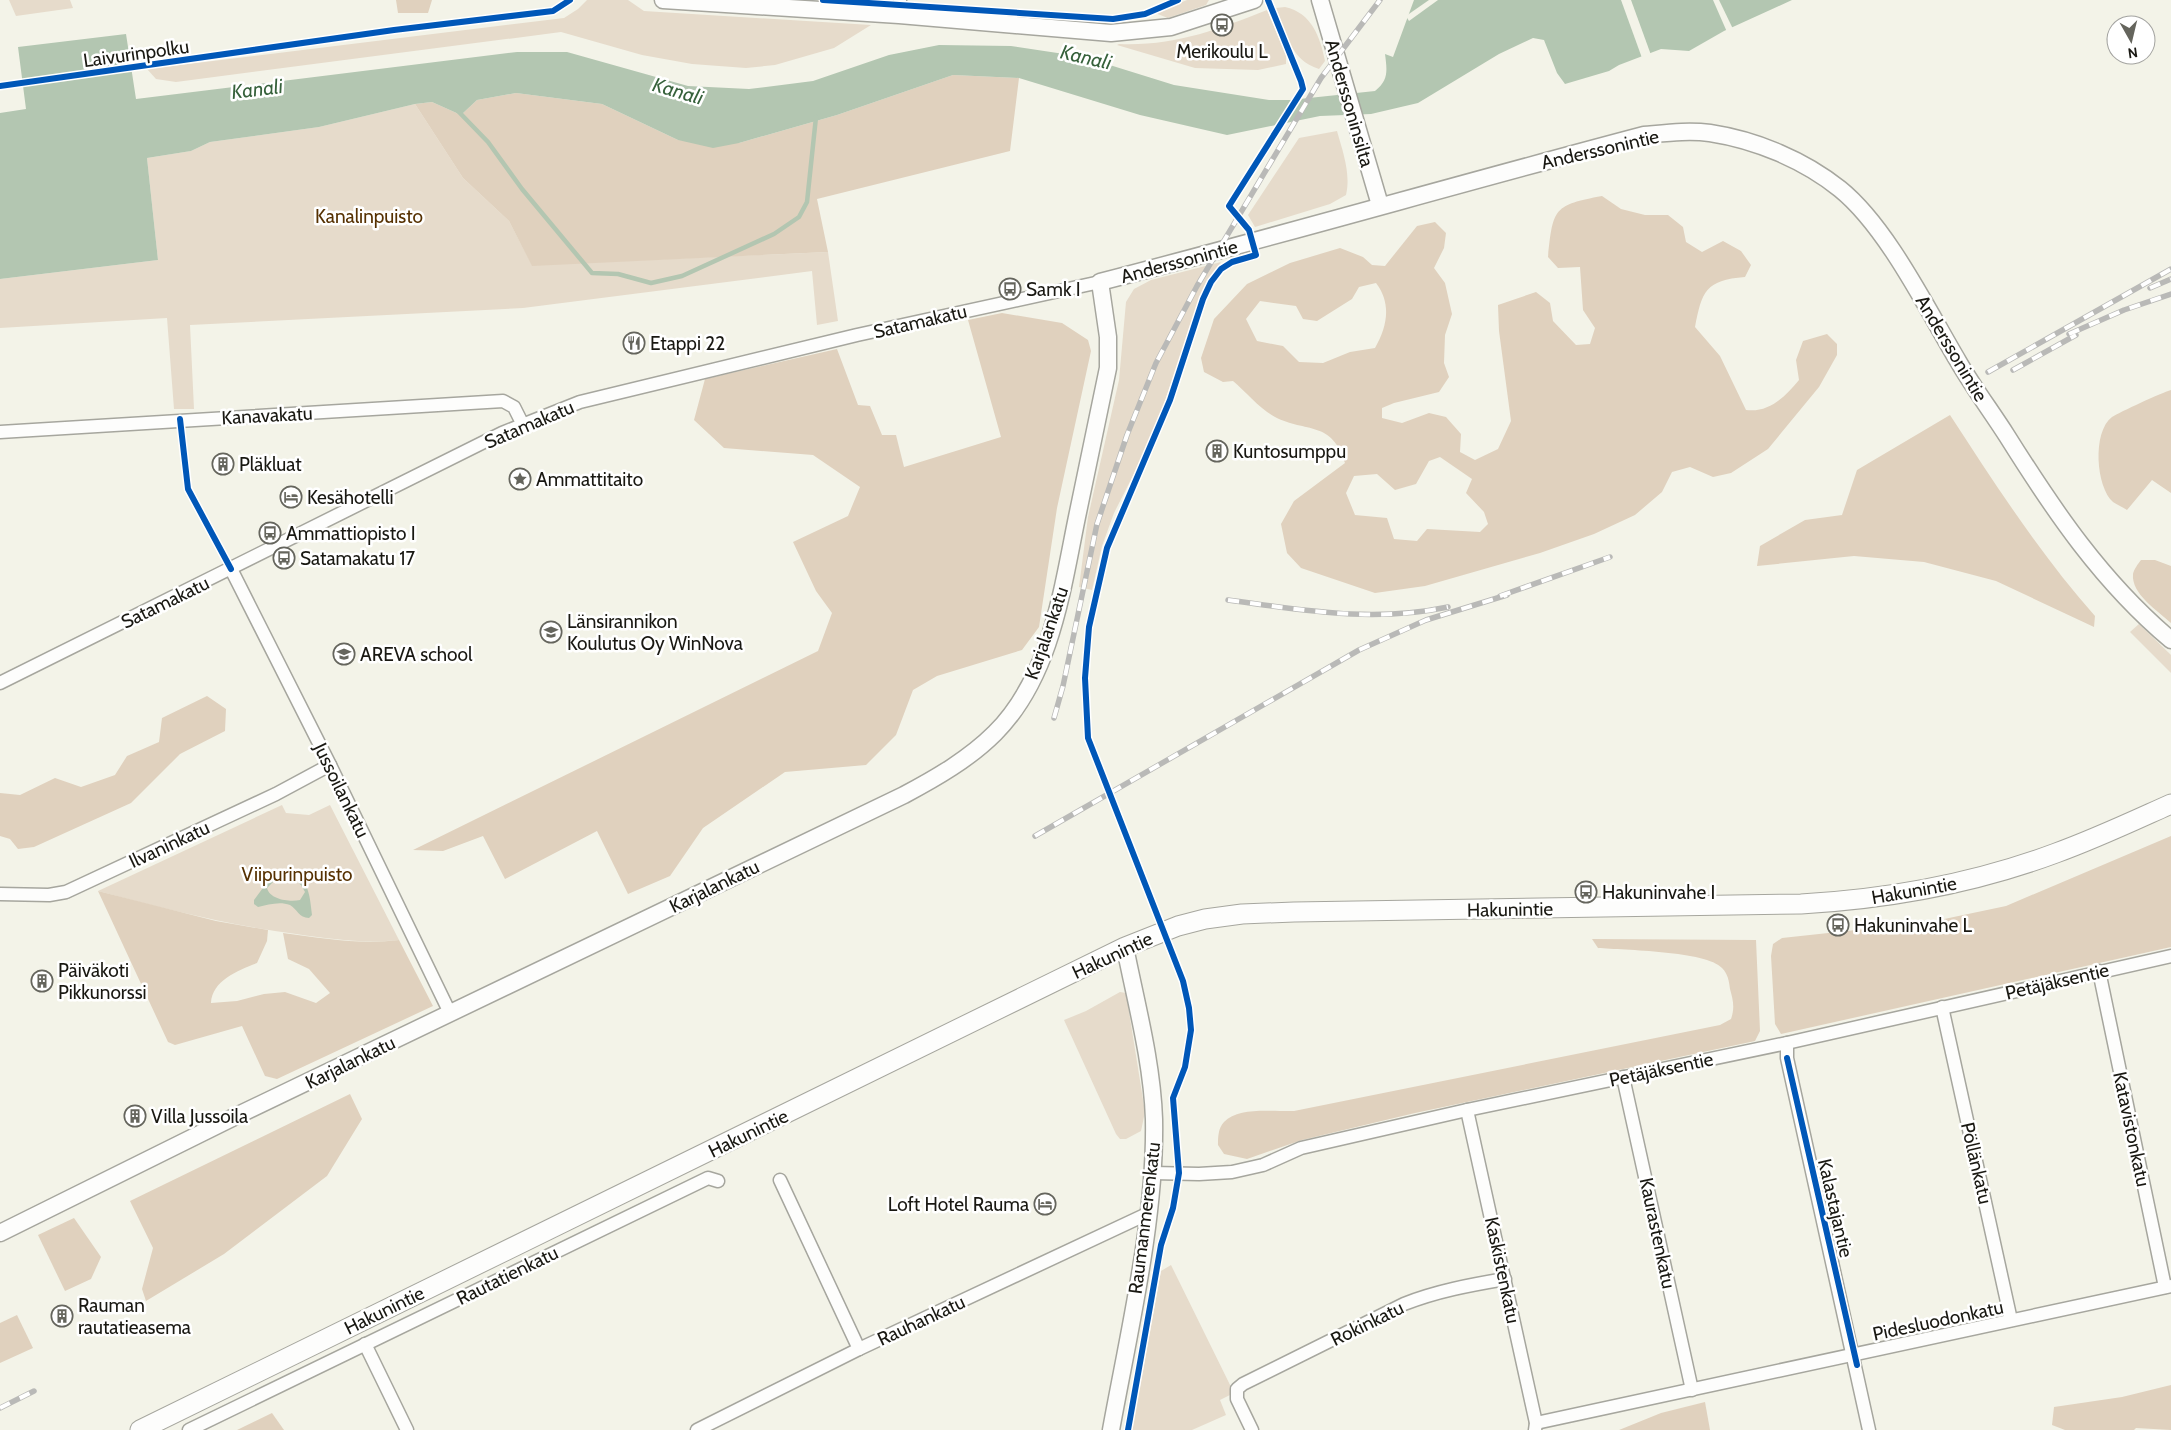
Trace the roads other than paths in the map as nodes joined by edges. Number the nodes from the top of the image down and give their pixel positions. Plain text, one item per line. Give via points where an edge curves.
1 (663, 0) edge
2 (1254, 0) edge
3 (1320, 0) edge
4 (900, 7) edge
5 (1380, 205) junction
6 (1100, 282) junction
7 (523, 424) junction
8 (0, 432) edge
9 (231, 569) junction
10 (2171, 640) edge
11 (0, 683) edge
12 (330, 764) junction
13 (2171, 804) edge
14 (0, 894) edge
15 (1125, 947) junction
16 (2171, 956) edge
17 (2099, 971) junction
18 (1942, 1007) junction
19 (450, 1013) junction
20 (1787, 1043) junction
21 (1623, 1077) junction
22 (1467, 1110) junction
23 (1153, 1172) junction
24 (780, 1180) dead end
25 (718, 1181) dead end
26 (1147, 1214) junction
27 (0, 1233) edge
28 (1505, 1279) junction
29 (2168, 1287) edge
30 (2012, 1320) junction
31 (365, 1344) junction
32 (858, 1349) junction
33 (1854, 1354) junction
34 (1692, 1390) junction
35 (1535, 1427) edge
36 (140, 1430) edge
37 (189, 1430) edge
38 (407, 1430) edge
39 (697, 1430) edge
40 (1112, 1430) edge
41 (1252, 1430) edge
42 (1869, 1430) edge

1 - 4 main road
2 - 4 main road via 1171,26 1111,33
3 - 5 main road, Anderssoninsilta
5 - 6 main road, Anderssonintie
5 - 10 main road, Anderssonintie via 1644,135 1710,133 1762,146 1806,166 1841,190 1871,223 1903,267 2050,506 2097,567
6 - 7 street, Satamakatu via 857,335 599,397
6 - 19 main road, Karjalankatu via 1108,328 1108,368 1061,596 1030,684 995,733 945,772 904,795
7 - 8 street, Kanavakatu via 514,407 503,401
7 - 9 street, Satamakatu
9 - 11 street, Satamakatu
9 - 12 street, Jussoilankatu
12 - 14 street, Ilvaninkatu via 276,794 66,892
12 - 19 street, Jussoilankatu
13 - 15 highway, Hakunintie via 2058,853 2022,865 1955,884 1892,896 1801,904 1242,914 1178,926
15 - 23 main road, Raumanmerenkatu via 1150,1077 1154,1118
15 - 36 highway, Hakunintie
16 - 17 street, Petäjäksentie
17 - 18 street, Petäjäksentie
17 - 29 street, Katavistonkatu
18 - 20 street, Petäjäksentie
18 - 30 street, Pöllänkatu
19 - 27 main road, Karjalankatu
20 - 21 street, Petäjäksentie
20 - 33 street, Kalastajantie via 1787,1058
21 - 22 street, Petäjäksentie
21 - 34 street, Kaurastenkatu
22 - 23 street, Petäjäksentie via 1301,1148 1263,1165 1232,1172
22 - 28 street, Kaskistenkatu
23 - 26 main road, Raumanmerenkatu
24 - 32 street
25 - 31 street, Rautatienkatu via 708,1178
26 - 32 street, Rauhankatu
26 - 40 main road, Raumanmerenkatu
28 - 35 street, Kaskistenkatu
28 - 41 street, Rokinkatu via 1427,1295 1404,1304 1237,1389
29 - 30 street, Pidesluodonkatu
30 - 33 street, Pidesluodonkatu
31 - 37 street, Rautatienkatu
31 - 38 street
32 - 39 street, Rauhankatu
33 - 34 street, Pidesluodonkatu
33 - 42 street, Kalastajantie
34 - 35 street, Pidesluodonkatu

